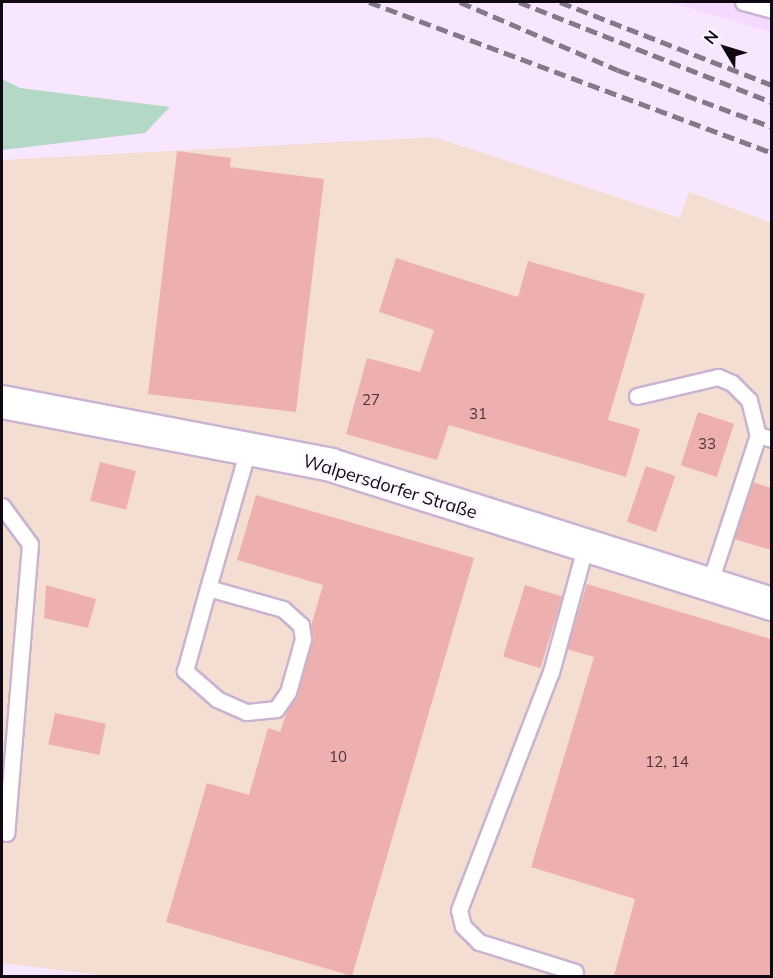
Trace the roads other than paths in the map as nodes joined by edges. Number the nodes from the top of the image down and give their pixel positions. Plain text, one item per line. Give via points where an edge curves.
1 (742, 2) edge
2 (771, 10) edge
3 (637, 396) dead end
4 (2, 402) edge
5 (765, 437) edge
6 (248, 449) junction
7 (2, 506) edge
8 (585, 548) junction
9 (709, 585) junction
10 (208, 588) junction
11 (771, 604) edge
12 (6, 833) dead end
13 (575, 972) dead end

1 - 2 lane
3 - 5 lane via 718,377 749,400
4 - 6 street, Walpersdorfer Straße
5 - 9 lane
6 - 8 street, Walpersdorfer Straße via 331,465
6 - 10 lane
7 - 12 lane via 30,544
8 - 9 street, Walpersdorfer Straße
8 - 13 lane via 551,672 459,910 463,926 479,942
9 - 11 street, Walpersdorfer Straße
10 - 10 lane via 185,671 217,699 246,712 276,709 288,693 303,639 301,624 284,609

